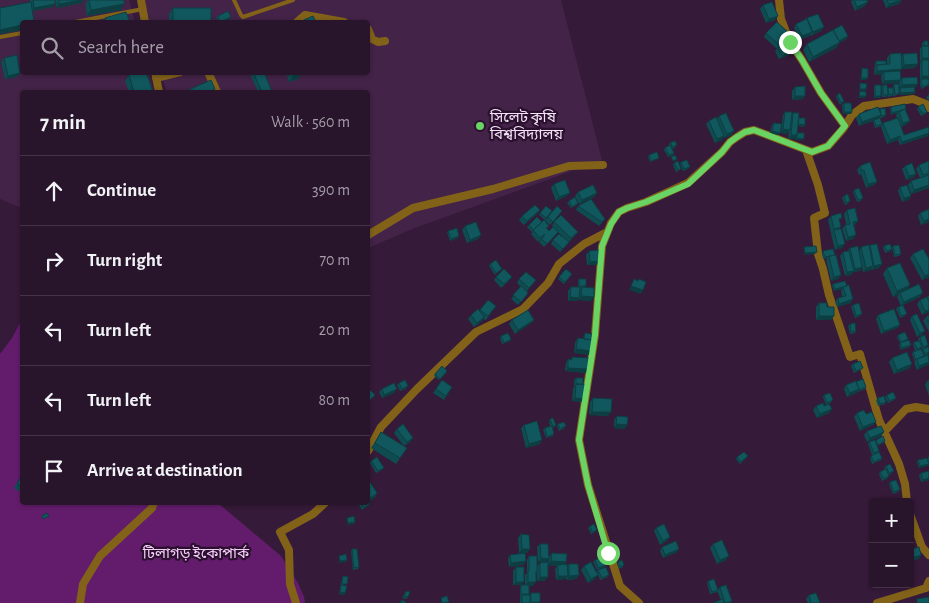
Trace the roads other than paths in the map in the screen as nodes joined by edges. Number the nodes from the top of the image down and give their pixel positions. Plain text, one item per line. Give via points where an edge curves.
1 (141, 0) edge
2 (234, 0) edge
3 (293, 0) edge
4 (779, 0) edge
5 (143, 9) junction
6 (85, 20) edge
7 (145, 20) edge
8 (299, 20) edge
9 (333, 20) edge
10 (20, 33) edge
11 (370, 34) edge
12 (0, 37) edge
13 (385, 41) dead end
14 (156, 75) edge
15 (209, 75) edge
16 (159, 90) edge
17 (216, 90) edge
18 (929, 108) edge
19 (845, 126) junction
20 (806, 150) junction
21 (603, 165) dead end
22 (607, 232) junction
23 (370, 234) edge
24 (929, 409) edge
25 (884, 432) junction
26 (370, 448) edge
27 (907, 498) edge
28 (153, 505) edge
29 (323, 505) edge
30 (914, 525) edge
31 (929, 554) edge
32 (929, 582) edge
33 (80, 603) edge
34 (296, 603) edge
35 (639, 603) edge
36 (876, 603) edge

1 - 5 street
2 - 3 lane via 243,17
4 - 19 street via 780,19 790,42
5 - 6 lane
5 - 7 street
8 - 9 street via 305,15
10 - 12 lane
11 - 13 street via 378,42
14 - 16 street
15 - 17 street
18 - 19 street via 913,99 864,106 852,115
19 - 20 street via 828,146 812,152
20 - 22 street via 754,130 745,132 730,142 688,184 619,212
20 - 25 street via 825,213 814,218 818,254 829,294 850,357 860,354
21 - 23 street via 569,166 493,190 413,208
22 - 26 street via 584,244 559,264 548,283 523,309 476,332 381,427
22 - 35 street via 602,246 595,335 579,440 588,485 620,586
24 - 25 street via 906,408
25 - 27 street via 899,464
28 - 33 street via 100,556 83,584
29 - 34 street via 314,514 280,532 289,550 290,584
30 - 31 street via 922,547
32 - 36 street via 926,588

